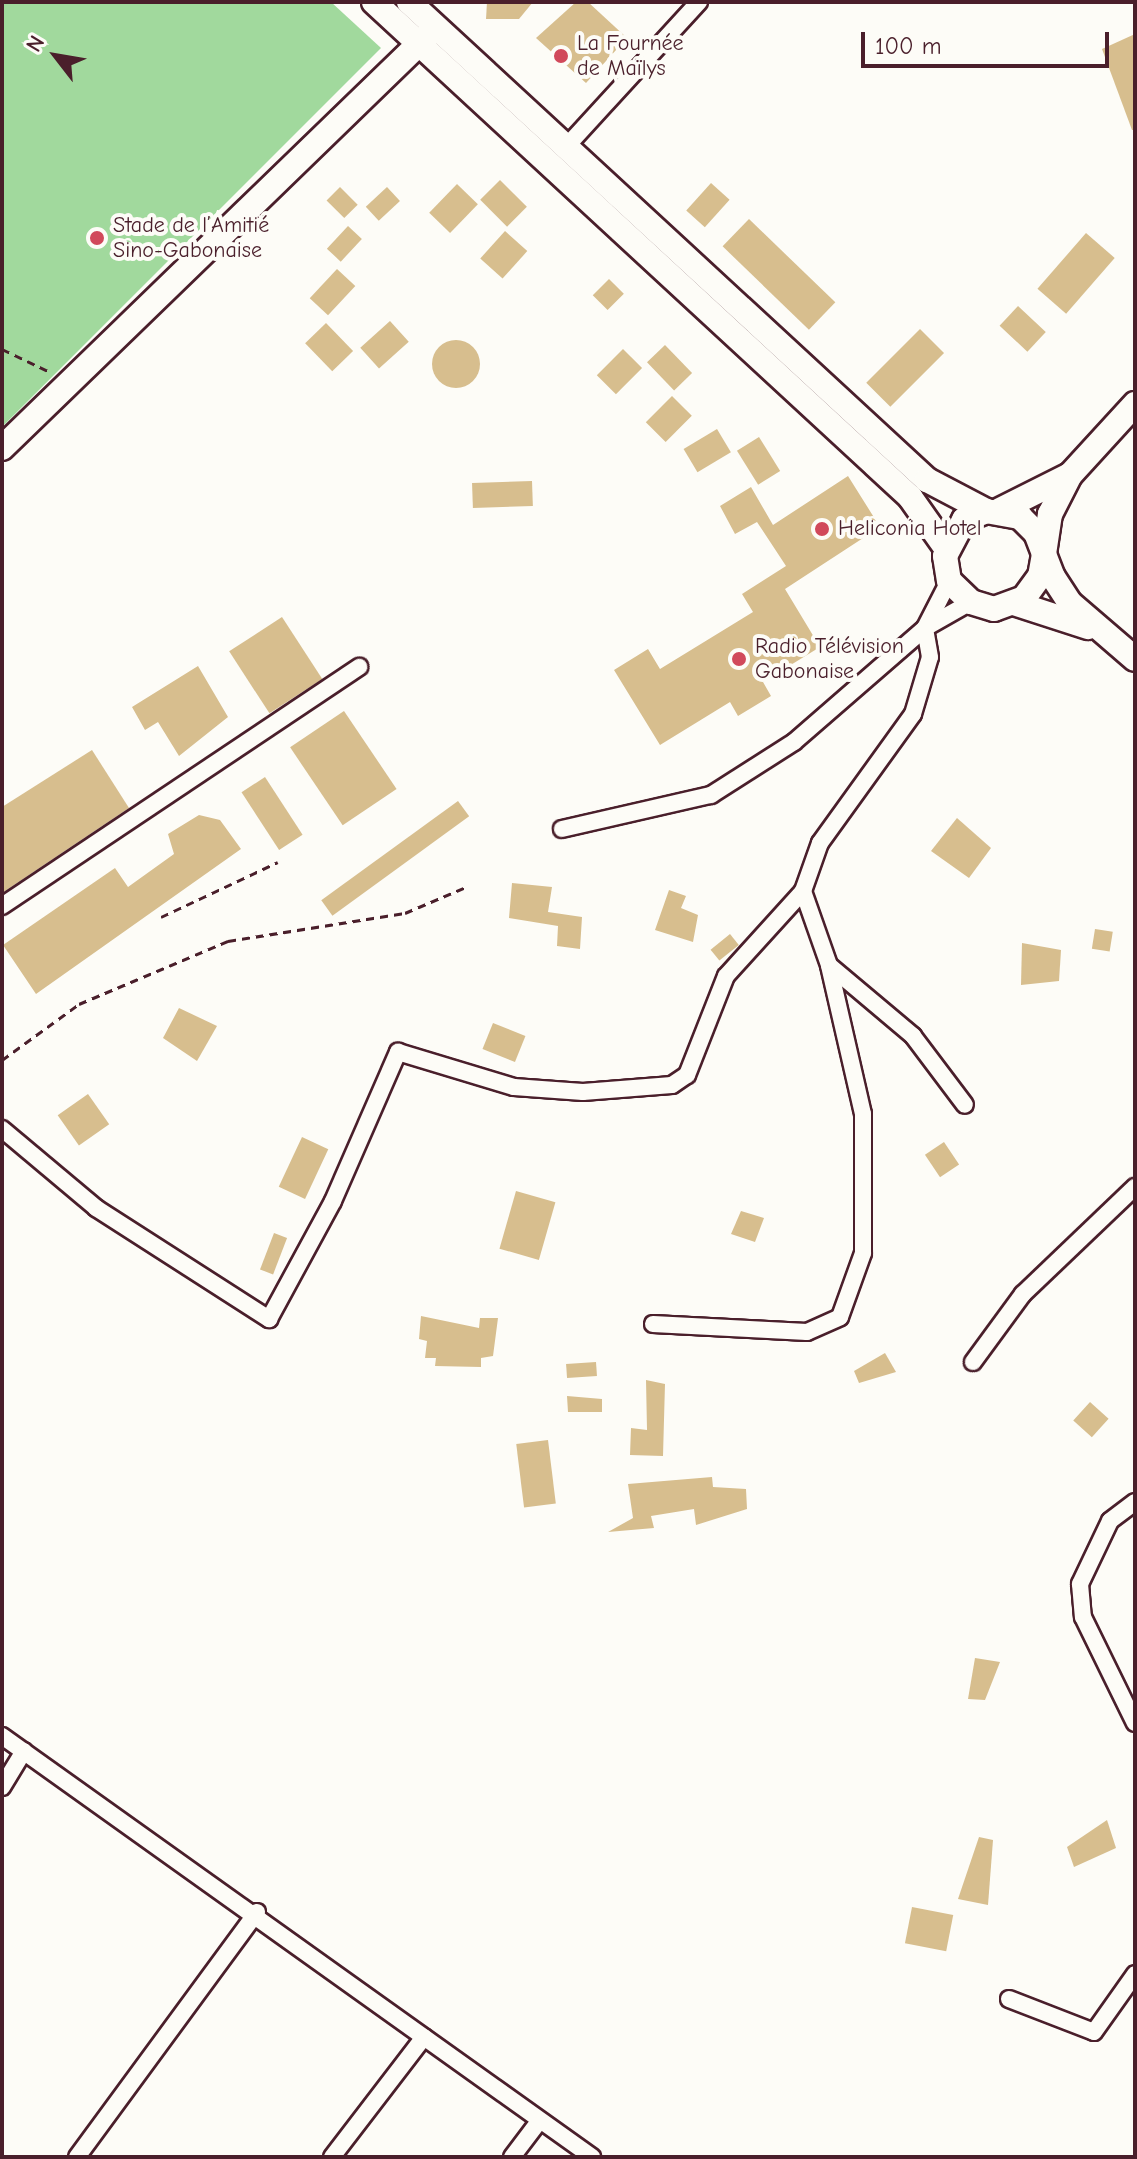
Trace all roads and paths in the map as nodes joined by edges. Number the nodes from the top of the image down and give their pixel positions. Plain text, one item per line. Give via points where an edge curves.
1 (374, 2) edge
2 (409, 2) edge
3 (699, 2) edge
4 (428, 36) junction
5 (566, 147) junction
6 (2, 349) edge
7 (68, 381) junction
8 (1135, 404) edge
9 (2, 448) edge
10 (1070, 475) junction
11 (993, 510) junction
12 (946, 548) junction
13 (1044, 554) junction
14 (949, 581) junction
15 (971, 602) junction
16 (1014, 603) junction
17 (925, 628) junction
18 (1112, 637) junction
19 (1135, 659) edge
20 (359, 667) dead end
21 (562, 829) dead end
22 (278, 862) dead end
23 (466, 887) dead end
24 (803, 891) junction
25 (2, 906) edge
26 (161, 917) dead end
27 (829, 965) junction
28 (2, 1060) edge
29 (965, 1105) dead end
30 (2, 1129) edge
31 (1135, 1187) edge
32 (653, 1324) dead end
33 (973, 1362) dead end
34 (1135, 1502) edge
35 (1135, 1723) edge
36 (2, 1736) edge
37 (24, 1751) junction
38 (2, 1787) edge
39 (257, 1912) junction
40 (1135, 1974) edge
41 (1009, 1999) dead end
42 (424, 2037) junction
43 (540, 2120) junction
44 (77, 2157) edge
45 (332, 2157) edge
46 (512, 2157) edge
47 (592, 2157) edge

1 - 4 street
2 - 4 street
3 - 5 street
4 - 5 street
4 - 7 street
4 - 12 street via 910,497
5 - 11 street via 927,480
6 - 7 path
7 - 9 street
8 - 10 street
10 - 11 street
10 - 13 street via 1050,514
11 - 12 street via 964,520
11 - 13 street via 1027,522
12 - 14 street
13 - 16 street via 1033,589
13 - 18 street via 1070,603
14 - 15 street
14 - 17 street
15 - 16 street via 994,609
15 - 17 street
16 - 18 street
17 - 21 street via 794,742 711,795
17 - 24 street via 930,657 913,714 820,843
18 - 19 street
20 - 25 street
22 - 26 path
23 - 28 path via 405,913 228,941 79,1004
24 - 27 street
24 - 30 street via 726,976 699,1054 672,1085 583,1092 514,1087 398,1052 333,1201 269,1319 96,1208
27 - 29 street via 913,1036
27 - 32 street via 863,1114 867,1186 863,1253 840,1317 807,1332
31 - 33 street via 1023,1294
34 - 35 street via 1110,1521 1080,1584 1083,1617
36 - 37 street
37 - 38 street
37 - 39 street
39 - 42 street
39 - 44 street
40 - 41 street via 1094,2032
42 - 43 street
42 - 45 street
43 - 46 street
43 - 47 street

